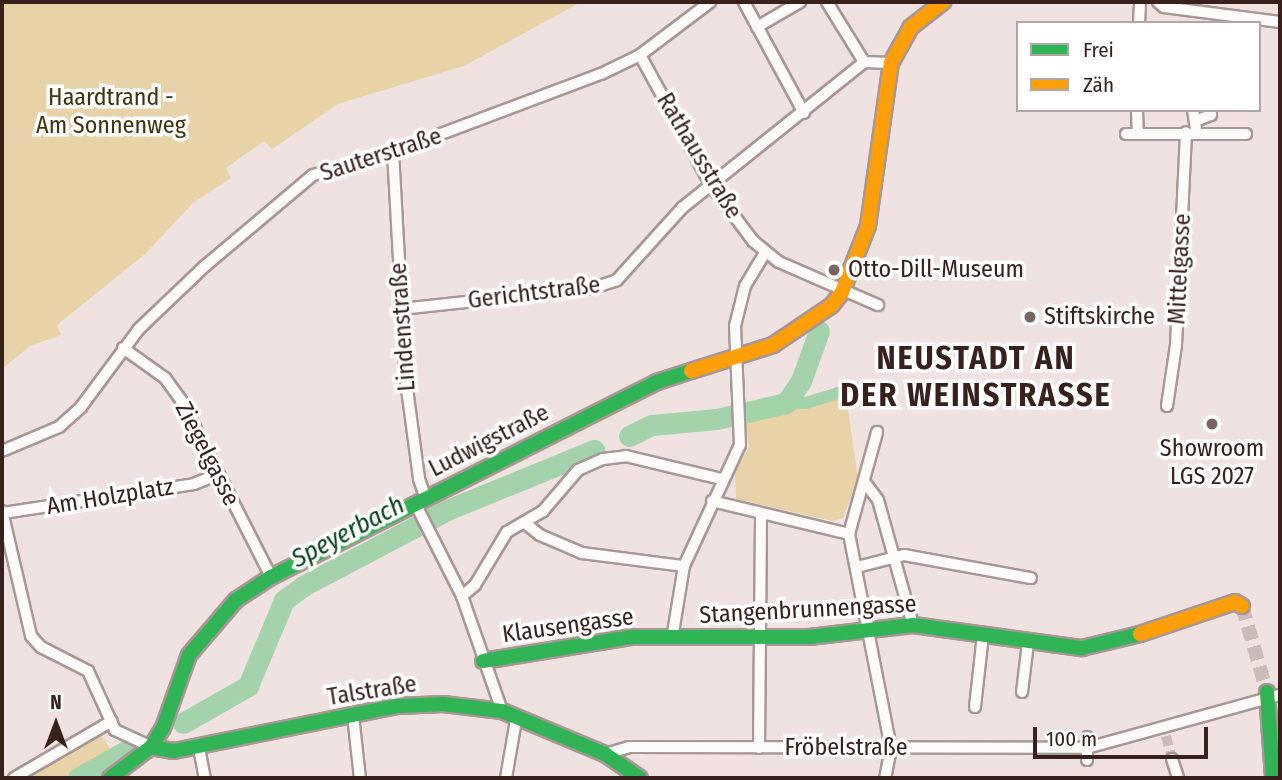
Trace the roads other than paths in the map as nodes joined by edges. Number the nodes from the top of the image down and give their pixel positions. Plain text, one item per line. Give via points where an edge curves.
1 (710, 2) edge
2 (744, 2) edge
3 (800, 2) edge
4 (827, 2) edge
5 (943, 2) edge
6 (1140, 2) edge
7 (1158, 2) edge
8 (1194, 17) edge
9 (1139, 21) edge
10 (1280, 22) edge
11 (757, 26) junction
12 (640, 55) junction
13 (864, 62) junction
14 (891, 63) junction
15 (1137, 112) edge
16 (1210, 112) edge
17 (804, 113) junction
18 (1193, 124) edge
19 (1246, 134) dead end
20 (393, 152) junction
21 (711, 185) junction
22 (765, 253) junction
23 (842, 292) junction
24 (878, 305) dead end
25 (401, 309) junction
26 (123, 348) junction
27 (734, 358) junction
28 (1167, 407) dead end
29 (877, 432) dead end
30 (2, 451) edge
31 (216, 475) junction
32 (721, 479) junction
33 (866, 484) junction
34 (712, 502) junction
35 (2, 512) edge
36 (423, 512) junction
37 (761, 513) junction
38 (525, 523) junction
39 (849, 534) junction
40 (894, 557) junction
41 (684, 566) junction
42 (856, 567) junction
43 (271, 578) junction
44 (1031, 578) dead end
45 (462, 596) junction
46 (1238, 604) dead end
47 (913, 625) junction
48 (870, 626) junction
49 (983, 635) junction
50 (760, 637) junction
51 (672, 639) junction
52 (1028, 643) junction
53 (483, 661) junction
54 (1022, 692) dead end
55 (1272, 695) edge
56 (975, 707) dead end
57 (502, 711) junction
58 (353, 715) junction
59 (516, 720) junction
60 (112, 721) junction
61 (163, 728) junction
62 (127, 738) junction
63 (1087, 742) junction
64 (151, 747) junction
65 (199, 748) junction
66 (759, 748) junction
67 (891, 748) junction
68 (605, 754) junction
69 (1172, 759) tunnel mouth
70 (1087, 760) dead end
71 (135, 763) junction
72 (14, 778) edge
73 (110, 778) edge
74 (205, 778) edge
75 (359, 778) edge
76 (506, 778) edge
77 (640, 778) edge
78 (885, 778) edge
79 (1178, 778) edge
80 (1273, 778) edge

1 - 12 street, Sauterstraße
2 - 11 street
3 - 11 street
4 - 13 street
5 - 14 main road via 911,27
6 - 9 street
7 - 8 street
8 - 10 street
11 - 17 street
12 - 20 street, Sauterstraße via 534,101
12 - 21 street, Rathausstraße
13 - 14 street
13 - 17 street, Gerichtstraße
14 - 23 main road via 868,226
15 - 18 street via 1132,134
16 - 18 street
17 - 21 street, Gerichtstraße
18 - 19 street
18 - 28 street, Mittelgasse
20 - 25 street, Lindenstraße
20 - 26 street, Sauterstraße via 313,175 205,266
21 - 22 street, Rathausstraße
21 - 25 street, Gerichtstraße via 682,208 625,274 606,285
22 - 23 street, Rathausstraße
22 - 27 street via 741,298
23 - 24 street, Rathausstraße
23 - 27 main road, Ludwigstraße via 798,332
25 - 36 street, Lindenstraße
26 - 30 street, Sauterstraße via 81,407 59,427
26 - 31 street, Ziegelgasse via 165,378
27 - 32 street via 740,445
27 - 36 main road, Ludwigstraße via 657,382
29 - 33 street
31 - 35 street, Am Holzplatz via 194,484
31 - 43 street, Ziegelgasse
32 - 34 street
32 - 38 street via 613,456 578,470 543,511
33 - 39 street
33 - 40 street via 877,500
34 - 37 street
34 - 41 street
35 - 60 street via 32,636 41,647 88,671
36 - 43 main road, Ludwigstraße
36 - 45 street, Lindenstraße
37 - 39 street
37 - 50 street
38 - 41 street via 540,535 582,553
38 - 45 street via 503,536 475,585
39 - 42 street
40 - 42 street
40 - 44 street via 946,559
40 - 47 street
41 - 51 street
42 - 48 street
43 - 61 main road, Ludwigstraße via 221,613 197,643 177,682
45 - 53 street, Lindenstraße
46 - 52 main road, Stangenbrunnengasse via 1082,648
47 - 48 main road, Stangenbrunnengasse
47 - 49 main road, Stangenbrunnengasse
48 - 50 main road, Stangenbrunnengasse via 809,637
48 - 67 street
49 - 52 main road, Stangenbrunnengasse
49 - 56 street
50 - 51 main road, Stangenbrunnengasse
50 - 66 street
51 - 53 main road, Klausengasse via 632,637
52 - 54 street
53 - 57 street, Lindenstraße
55 - 63 street, Fröbelstraße via 1165,732
55 - 80 main road
57 - 58 main road, Talstraße via 443,704
57 - 59 main road, Talstraße
58 - 65 main road, Talstraße
58 - 75 street
59 - 68 main road, Talstraße
59 - 76 street
60 - 62 street via 114,730
60 - 72 street
61 - 64 main road, Ludwigstraße
61 - 65 main road via 176,743
62 - 64 street
62 - 71 street
63 - 67 street, Fröbelstraße
63 - 70 street
64 - 65 main road, Talstraße via 163,752
64 - 71 main road
65 - 74 street
66 - 67 street, Fröbelstraße
66 - 68 street, Fröbelstraße via 629,747
67 - 78 street
68 - 77 main road, Talstraße
69 - 79 street
71 - 73 main road

